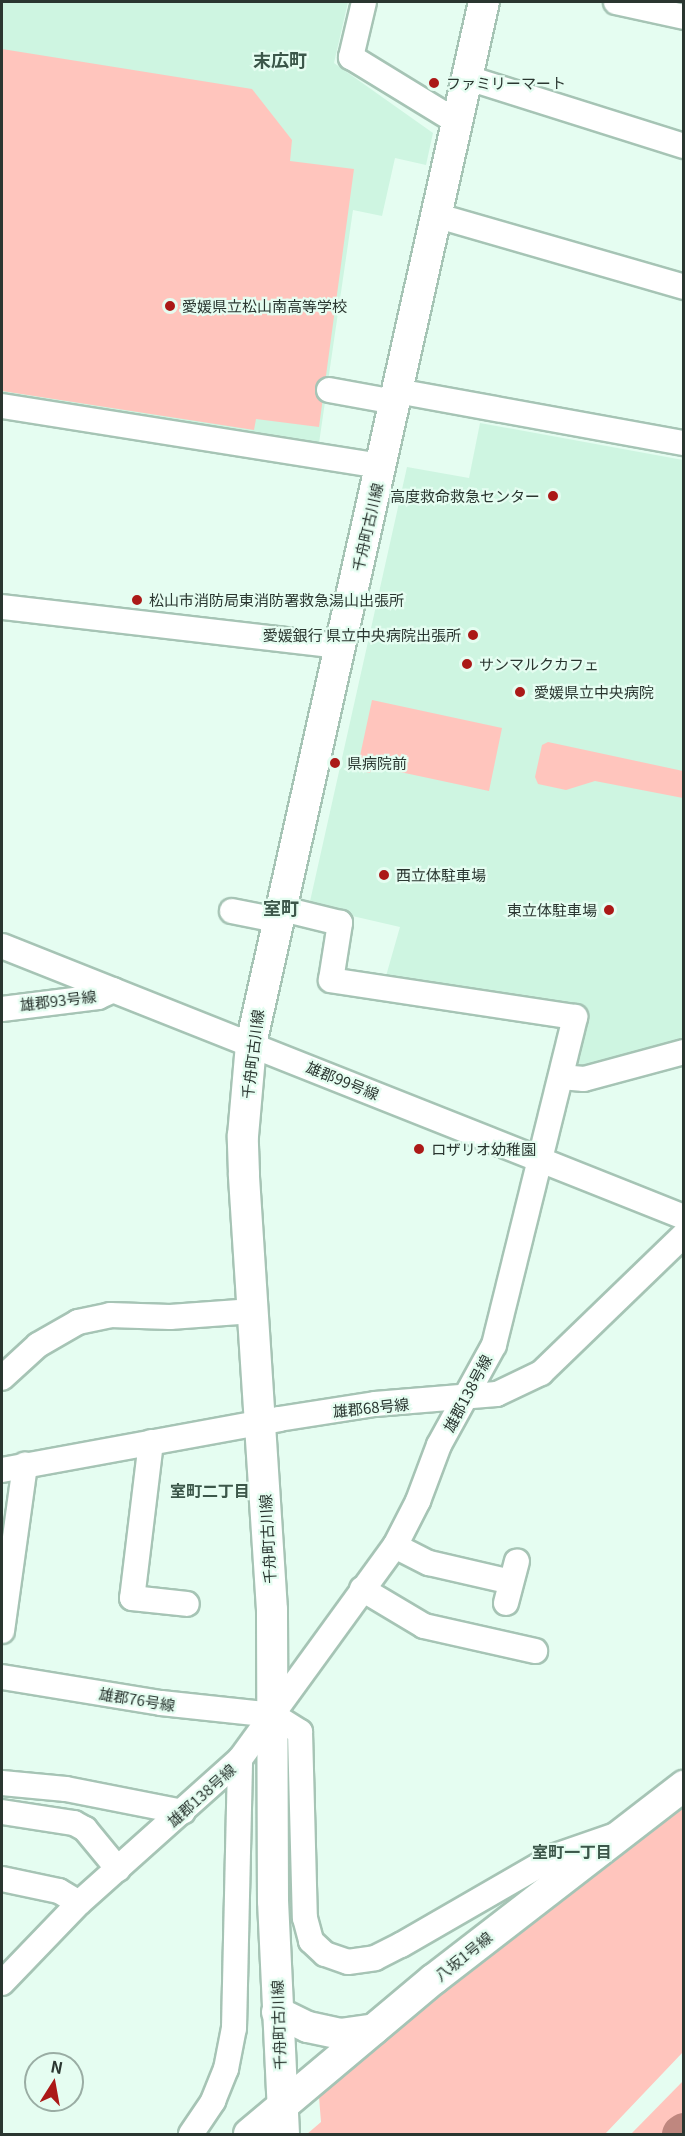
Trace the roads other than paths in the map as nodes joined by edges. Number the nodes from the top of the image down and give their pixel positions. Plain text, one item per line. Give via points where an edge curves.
1 (364, 2) edge
2 (484, 2) edge
3 (616, 2) edge
4 (684, 17) edge
5 (468, 78) junction
6 (456, 122) junction
7 (684, 146) edge
8 (435, 216) junction
9 (684, 287) edge
10 (328, 390) dead end
11 (396, 397) junction
12 (2, 406) edge
13 (684, 443) edge
14 (381, 466) junction
15 (2, 607) edge
16 (341, 646) junction
17 (232, 911) dead end
18 (278, 914) junction
19 (2, 946) edge
20 (114, 990) junction
21 (2, 1009) edge
22 (251, 1044) junction
23 (684, 1052) edge
24 (561, 1077) junction
25 (537, 1158) junction
26 (684, 1216) edge
27 (684, 1235) edge
28 (254, 1311) junction
29 (2, 1378) edge
30 (465, 1398) junction
31 (261, 1422) junction
32 (151, 1442) junction
33 (25, 1465) junction
34 (2, 1470) edge
35 (395, 1546) junction
36 (511, 1582) dead end
37 (362, 1589) junction
38 (187, 1604) dead end
39 (2, 1631) edge
40 (535, 1651) dead end
41 (2, 1677) edge
42 (273, 1715) junction
43 (240, 1759) junction
44 (2, 1783) edge
45 (684, 1786) edge
46 (2, 1812) edge
47 (183, 1812) junction
48 (622, 1833) junction
49 (118, 1869) junction
50 (2, 1879) edge
51 (79, 1903) junction
52 (2, 1983) edge
53 (277, 2012) junction
54 (374, 2029) junction
55 (283, 2123) edge
56 (191, 2134) edge
57 (249, 2134) edge

1 - 6 street via 351,57
2 - 5 street, 千舟町古川線
3 - 4 street
5 - 6 street, 千舟町古川線
5 - 7 street
6 - 8 street, 千舟町古川線
8 - 9 street
8 - 11 street, 千舟町古川線
10 - 11 street
11 - 13 street
11 - 14 street, 千舟町古川線
12 - 14 street
14 - 16 street, 千舟町古川線
15 - 16 street
16 - 18 street, 千舟町古川線
17 - 18 street
18 - 22 street, 千舟町古川線
18 - 24 street, 雄郡138号線 via 340,923 331,980 575,1017
19 - 20 street, 雄郡99号線
20 - 21 street, 雄郡93号線 via 98,997
20 - 22 street, 雄郡99号線
22 - 25 street, 雄郡99号線
22 - 28 street, 千舟町古川線 via 243,1136
23 - 24 street via 585,1079
24 - 25 street, 雄郡138号線
25 - 26 street, 雄郡99号線
25 - 30 street, 雄郡138号線 via 494,1344
27 - 30 street, 雄郡68号線 via 541,1373 497,1394
28 - 29 street via 170,1317 110,1315 78,1322 38,1345
28 - 31 street, 千舟町古川線
30 - 31 street, 雄郡68号線 via 375,1404
30 - 35 street, 雄郡138号線 via 439,1445 418,1502
31 - 32 street, 雄郡68号線
31 - 42 street, 千舟町古川線 via 272,1610
32 - 33 street, 雄郡68号線
32 - 38 street via 132,1598
33 - 34 street, 雄郡68号線
33 - 39 street
35 - 36 street via 429,1563
35 - 37 street, 雄郡138号線
37 - 40 street via 424,1626
37 - 42 street, 雄郡138号線
41 - 42 street, 雄郡76号線 via 161,1703
42 - 43 street, 雄郡138号線
42 - 48 street via 300,1732 305,1918 311,1941 339,1960 362,1962 375,1958 555,1856
42 - 53 street, 千舟町古川線
43 - 47 street, 雄郡138号線
43 - 56 street via 234,2028 226,2069 213,2101
44 - 47 street via 66,1789
45 - 48 street, 八坂1号線
46 - 49 street via 74,1823 85,1829
47 - 49 street, 雄郡138号線
48 - 54 street, 八坂1号線
49 - 51 street, 雄郡138号線
50 - 51 street via 59,1891
51 - 52 street, 雄郡138号線
53 - 54 street via 308,2027 339,2034
53 - 55 street, 千舟町古川線
54 - 55 street, 八坂1号線
55 - 57 street, 八坂1号線

